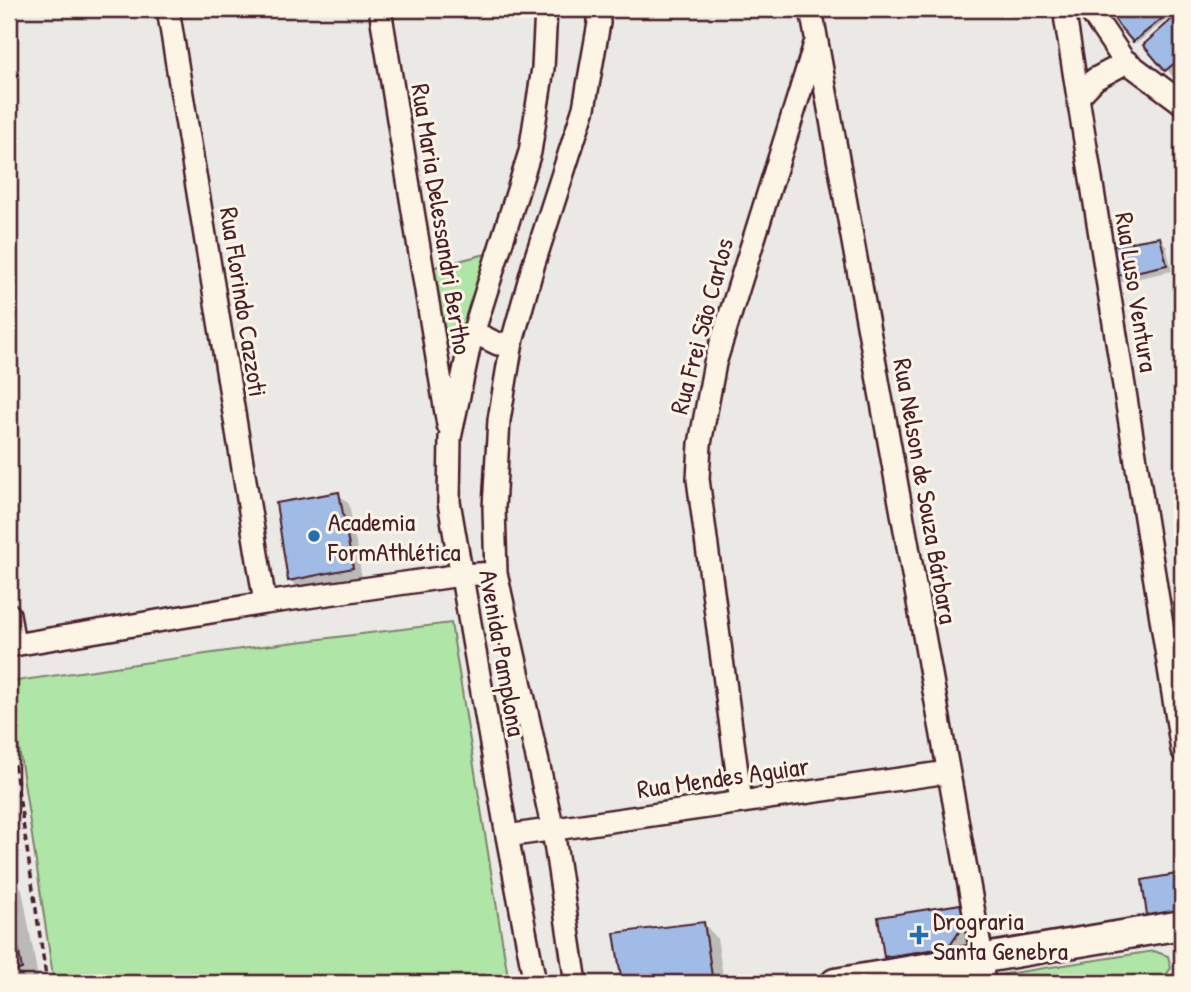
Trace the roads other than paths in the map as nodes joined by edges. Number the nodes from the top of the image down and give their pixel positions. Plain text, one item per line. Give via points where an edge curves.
1 (168, 9) edge
2 (380, 9) edge
3 (546, 9) edge
4 (598, 9) edge
5 (811, 9) edge
6 (1064, 9) edge
7 (1089, 9) edge
8 (817, 39) junction
9 (1127, 62) junction
10 (1078, 97) junction
11 (1182, 103) edge
12 (498, 251) junction
13 (534, 263) junction
14 (473, 332) junction
15 (512, 342) junction
16 (450, 438) junction
17 (496, 573) junction
18 (461, 575) junction
19 (265, 603) junction
20 (9, 614) edge
21 (1182, 750) edge
22 (948, 772) junction
23 (741, 802) junction
24 (552, 830) junction
25 (507, 836) junction
26 (1182, 925) edge
27 (983, 970) edge
28 (536, 983) edge
29 (576, 983) edge
30 (835, 983) edge

1 - 19 street, Rua Florindo Cazzoti
2 - 16 street, Rua Maria Delessandri Bertho
3 - 12 street, Avenida Pamplona via 543,68 530,152
4 - 13 street, Avenida Pamplona via 584,108
5 - 8 street, Rua Nelson de Souza Bárbara
6 - 10 street, Rua Luso Ventura
7 - 9 street
8 - 22 street, Rua Nelson de Souza Bárbara
8 - 23 street, Rua Frei São Carlos via 715,363 700,444 698,480
9 - 10 street via 1095,79
9 - 11 street
10 - 21 street, Rua Luso Ventura
12 - 13 street via 523,249
12 - 14 street, Avenida Pamplona
13 - 15 street, Avenida Pamplona
14 - 15 street via 498,344
14 - 16 street, Avenida Pamplona
15 - 17 street, Avenida Pamplona via 499,420
16 - 18 street, Avenida Pamplona via 449,502
17 - 18 street
17 - 24 street, Avenida Pamplona
18 - 19 street
18 - 25 street, Avenida Pamplona
19 - 20 street via 14,645
22 - 23 street, Rua Mendes Aguiar
22 - 27 street, Rua Nelson de Souza Bárbara
23 - 24 street, Rua Mendes Aguiar
24 - 25 street, Rua Mendes Aguiar
24 - 29 street, Avenida Pamplona
25 - 28 street, Avenida Pamplona
26 - 27 street
27 - 30 street

